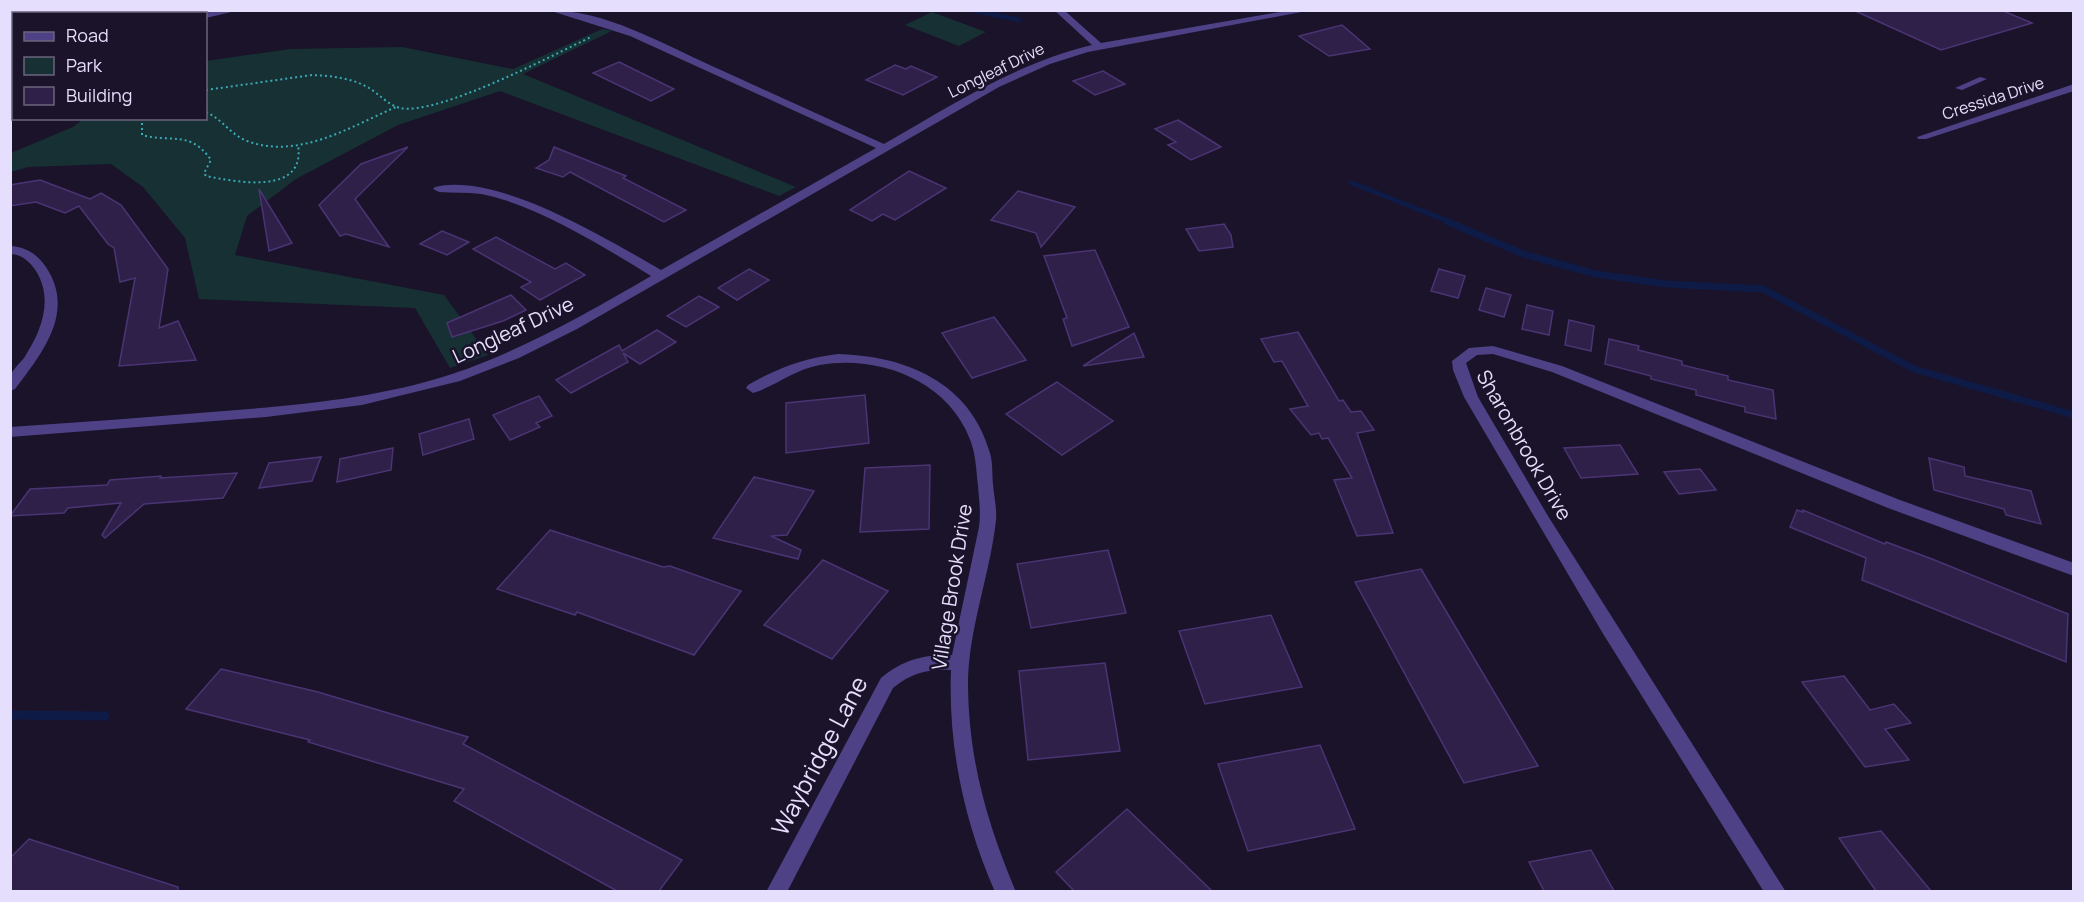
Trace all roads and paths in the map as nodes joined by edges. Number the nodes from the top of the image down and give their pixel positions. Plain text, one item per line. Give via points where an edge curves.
1 (236, 10) edge
2 (552, 10) edge
3 (1058, 10) edge
4 (1308, 10) edge
5 (207, 15) edge
6 (600, 33) dead end
7 (1099, 47) junction
8 (1983, 79) dead end
9 (2073, 87) edge
10 (1959, 88) dead end
11 (207, 90) edge
12 (397, 107) junction
13 (207, 112) edge
14 (142, 120) edge
15 (1922, 137) dead end
16 (298, 145) junction
17 (884, 148) junction
18 (439, 189) dead end
19 (10, 250) edge
20 (661, 276) junction
21 (10, 386) edge
22 (753, 388) dead end
23 (10, 432) edge
24 (2073, 570) edge
25 (960, 663) junction
26 (776, 891) edge
27 (1006, 891) edge
28 (1776, 891) edge

1 - 5 street
2 - 17 street via 633,34
3 - 7 street
4 - 7 street, Longleaf Drive
6 - 12 path via 454,99 412,110
7 - 17 street, Longleaf Drive via 1026,70
8 - 10 lane
9 - 15 street, Cressida Drive
11 - 12 path via 325,76 354,81
12 - 16 path
13 - 16 path via 222,119 249,142 267,147
14 - 16 path via 142,135 193,141 210,157 206,176 254,185 293,171 300,158
17 - 20 street, Longleaf Drive
18 - 20 street via 482,190 532,207 595,237
19 - 21 street via 31,256 50,281 53,300 42,339
20 - 23 street, Longleaf Drive via 495,364 400,393 288,411
22 - 25 street, Village Brook Drive via 787,369 841,357 902,368 927,380 957,405 973,428 982,453 989,514
24 - 28 street, Sharonbrook Drive via 1894,504 1557,369 1493,350 1474,351 1459,361 1458,369 1476,405 1551,534
25 - 26 street, Waybridge Lane via 910,665 887,683
25 - 27 street, Village Brook Drive via 964,757 990,860

